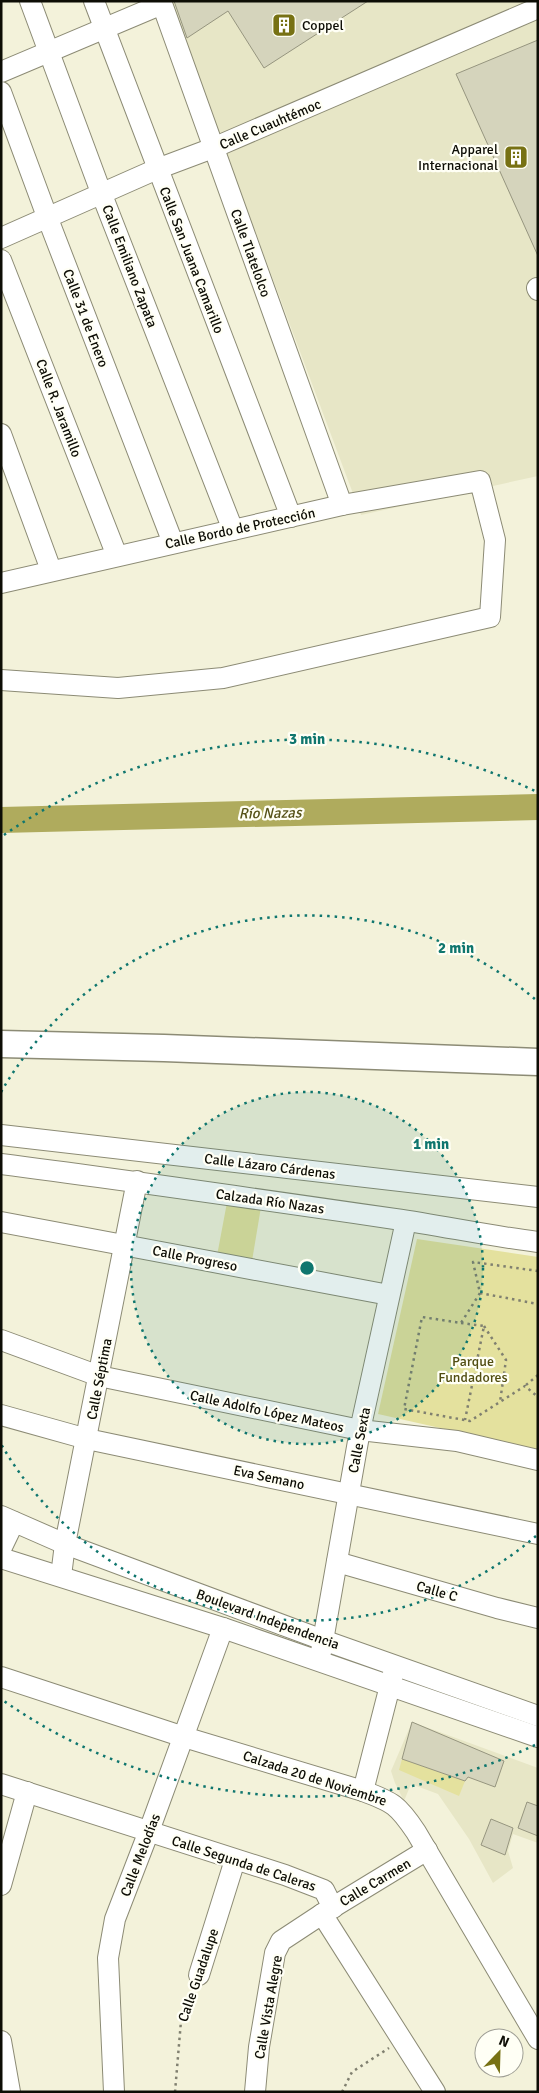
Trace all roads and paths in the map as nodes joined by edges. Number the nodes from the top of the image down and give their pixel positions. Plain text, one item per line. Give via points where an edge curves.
1 (30, 1) edge
2 (94, 1) edge
3 (161, 3) edge
4 (538, 8) edge
5 (105, 28) junction
6 (48, 51) junction
7 (1, 72) edge
8 (1, 92) edge
9 (213, 148) junction
10 (157, 170) junction
11 (102, 195) junction
12 (48, 219) junction
13 (1, 238) edge
14 (1, 260) edge
15 (1, 434) edge
16 (342, 506) junction
17 (291, 517) junction
18 (233, 530) junction
19 (172, 543) junction
20 (117, 556) junction
21 (52, 570) junction
22 (1, 582) edge
23 (1, 680) edge
24 (1, 1044) edge
25 (538, 1062) edge
26 (1, 1135) edge
27 (1, 1164) edge
28 (138, 1181) junction
29 (538, 1197) edge
30 (406, 1221) junction
31 (1, 1222) edge
32 (538, 1242) edge
33 (125, 1245) junction
34 (538, 1271) edge
35 (480, 1293) junction
36 (389, 1295) junction
37 (538, 1304) edge
38 (461, 1323) junction
39 (484, 1326) junction
40 (1, 1340) edge
41 (538, 1375) edge
42 (99, 1376) junction
43 (525, 1386) junction
44 (538, 1397) edge
45 (500, 1402) junction
46 (1, 1415) edge
47 (465, 1420) junction
48 (360, 1430) junction
49 (87, 1439) junction
50 (538, 1460) edge
51 (349, 1493) junction
52 (8, 1519) edge
53 (538, 1534) edge
54 (65, 1544) junction
55 (1, 1549) edge
56 (1, 1558) edge
57 (337, 1562) junction
58 (60, 1576) junction
59 (538, 1618) edge
60 (223, 1628) junction
61 (324, 1640) junction
62 (320, 1662) junction
63 (396, 1664) junction
64 (1, 1677) edge
65 (390, 1685) junction
66 (538, 1716) edge
67 (184, 1737) junction
68 (538, 1737) edge
69 (1, 1784) edge
70 (363, 1791) junction
71 (27, 1792) junction
72 (150, 1831) junction
73 (427, 1850) junction
74 (236, 1860) junction
75 (3, 1874) edge
76 (328, 1911) junction
77 (199, 1975) joint
78 (538, 2039) edge
79 (401, 2040) junction
80 (1, 2041) edge
81 (10, 2092) edge
82 (114, 2092) edge
83 (175, 2092) edge
84 (254, 2092) edge
85 (342, 2092) edge
86 (435, 2092) edge

1 - 6 street, Calle Emiliano Zapata
2 - 5 street, Calle San Juana Camarillo
3 - 5 street
3 - 9 street, Calle Tlatelolco
4 - 9 street, Calle Cuauhtémoc
5 - 6 street
5 - 10 street, Calle San Juana Camarillo
6 - 7 street
6 - 11 street, Calle Emiliano Zapata
8 - 12 street, Calle 31 de Enero
9 - 10 street, Calle Cuauhtémoc
9 - 16 street, Calle Tlatelolco
10 - 11 street, Calle Cuauhtémoc
10 - 17 street, Calle San Juana Camarillo
11 - 12 street, Calle Cuauhtémoc
11 - 18 street, Calle Emiliano Zapata
12 - 13 street, Calle Cuauhtémoc
12 - 19 street, Calle 31 de Enero
14 - 20 street, Calle R. Jaramillo
15 - 21 street
16 - 17 street, Calle Bordo de Protección
16 - 23 street, Calle Bordo de Protección via 480,480 495,540 490,617 223,678 118,688
17 - 18 street, Calle Bordo de Protección
18 - 19 street, Calle Bordo de Protección
19 - 20 street, Calle Bordo de Protección
20 - 21 street, Calle Bordo de Protección
21 - 22 street, Calle Bordo de Protección
24 - 25 main road
26 - 29 street, Calle Lázaro Cárdenas
27 - 28 street, Calzada Río Nazas
28 - 30 street, Calzada Río Nazas
28 - 33 street, Calle Séptima
30 - 32 street, Calzada Río Nazas
30 - 36 street, Calle Sexta
31 - 33 street, Calle Progreso
33 - 36 street, Calle Progreso
33 - 42 street, Calle Séptima
34 - 35 path via 473,1262
35 - 37 path
35 - 38 path
36 - 48 street, Calle Sexta
38 - 39 path
38 - 47 path via 422,1317 404,1409
39 - 45 path via 506,1360
39 - 47 path
40 - 42 street, Calle Adolfo López Mateos
41 - 43 path
42 - 48 street, Calle Adolfo López Mateos
42 - 49 street, Calle Séptima
43 - 44 path
43 - 45 path
45 - 47 path
46 - 49 street, Eva Semano
48 - 50 street, Calle Adolfo López Mateos via 456,1441
48 - 51 street, Calle Sexta
49 - 51 street, Eva Semano
49 - 54 street, Calle Séptima
51 - 53 street, Eva Semano
51 - 57 street, Calle Sexta
52 - 54 street, Boulevard Independencia
52 - 55 street
54 - 58 street, Calle Séptima
54 - 61 street, Boulevard Independencia
56 - 58 street, Boulevard Independencia
57 - 59 street, Calle C
57 - 61 street, Calle Sexta
58 - 60 street, Boulevard Independencia
60 - 62 street, Boulevard Independencia
60 - 67 street, Calle Melodías
61 - 62 street, Calle Sexta
61 - 63 street, Boulevard Independencia
62 - 65 street, Boulevard Independencia
63 - 65 street
63 - 66 street, Boulevard Independencia
64 - 67 street, Calzada 20 de Noviembre
65 - 68 street, Boulevard Independencia
65 - 70 street
67 - 70 street, Calzada 20 de Noviembre
67 - 72 street, Calle Melodías
69 - 71 street, Calle Segunda de Caleras
70 - 73 street, Calzada 20 de Noviembre via 397,1806
71 - 72 street, Calle Segunda de Caleras
71 - 75 street
72 - 74 street, Calle Segunda de Caleras
72 - 82 street, Calle Melodías via 115,1919 108,1958
73 - 76 street, Calle Carmen
73 - 78 street, Calzada 20 de Noviembre
74 - 76 street, Calle Segunda de Caleras via 324,1890
74 - 77 street, Calle Guadalupe
76 - 79 street, Calle Segunda de Caleras
76 - 84 street, Calle Vista Alegre via 282,1941 275,1953
77 - 83 path, Calle Guadalupe via 181,2021
79 - 85 path via 352,2072
79 - 86 street, Calle Segunda de Caleras
80 - 81 street

